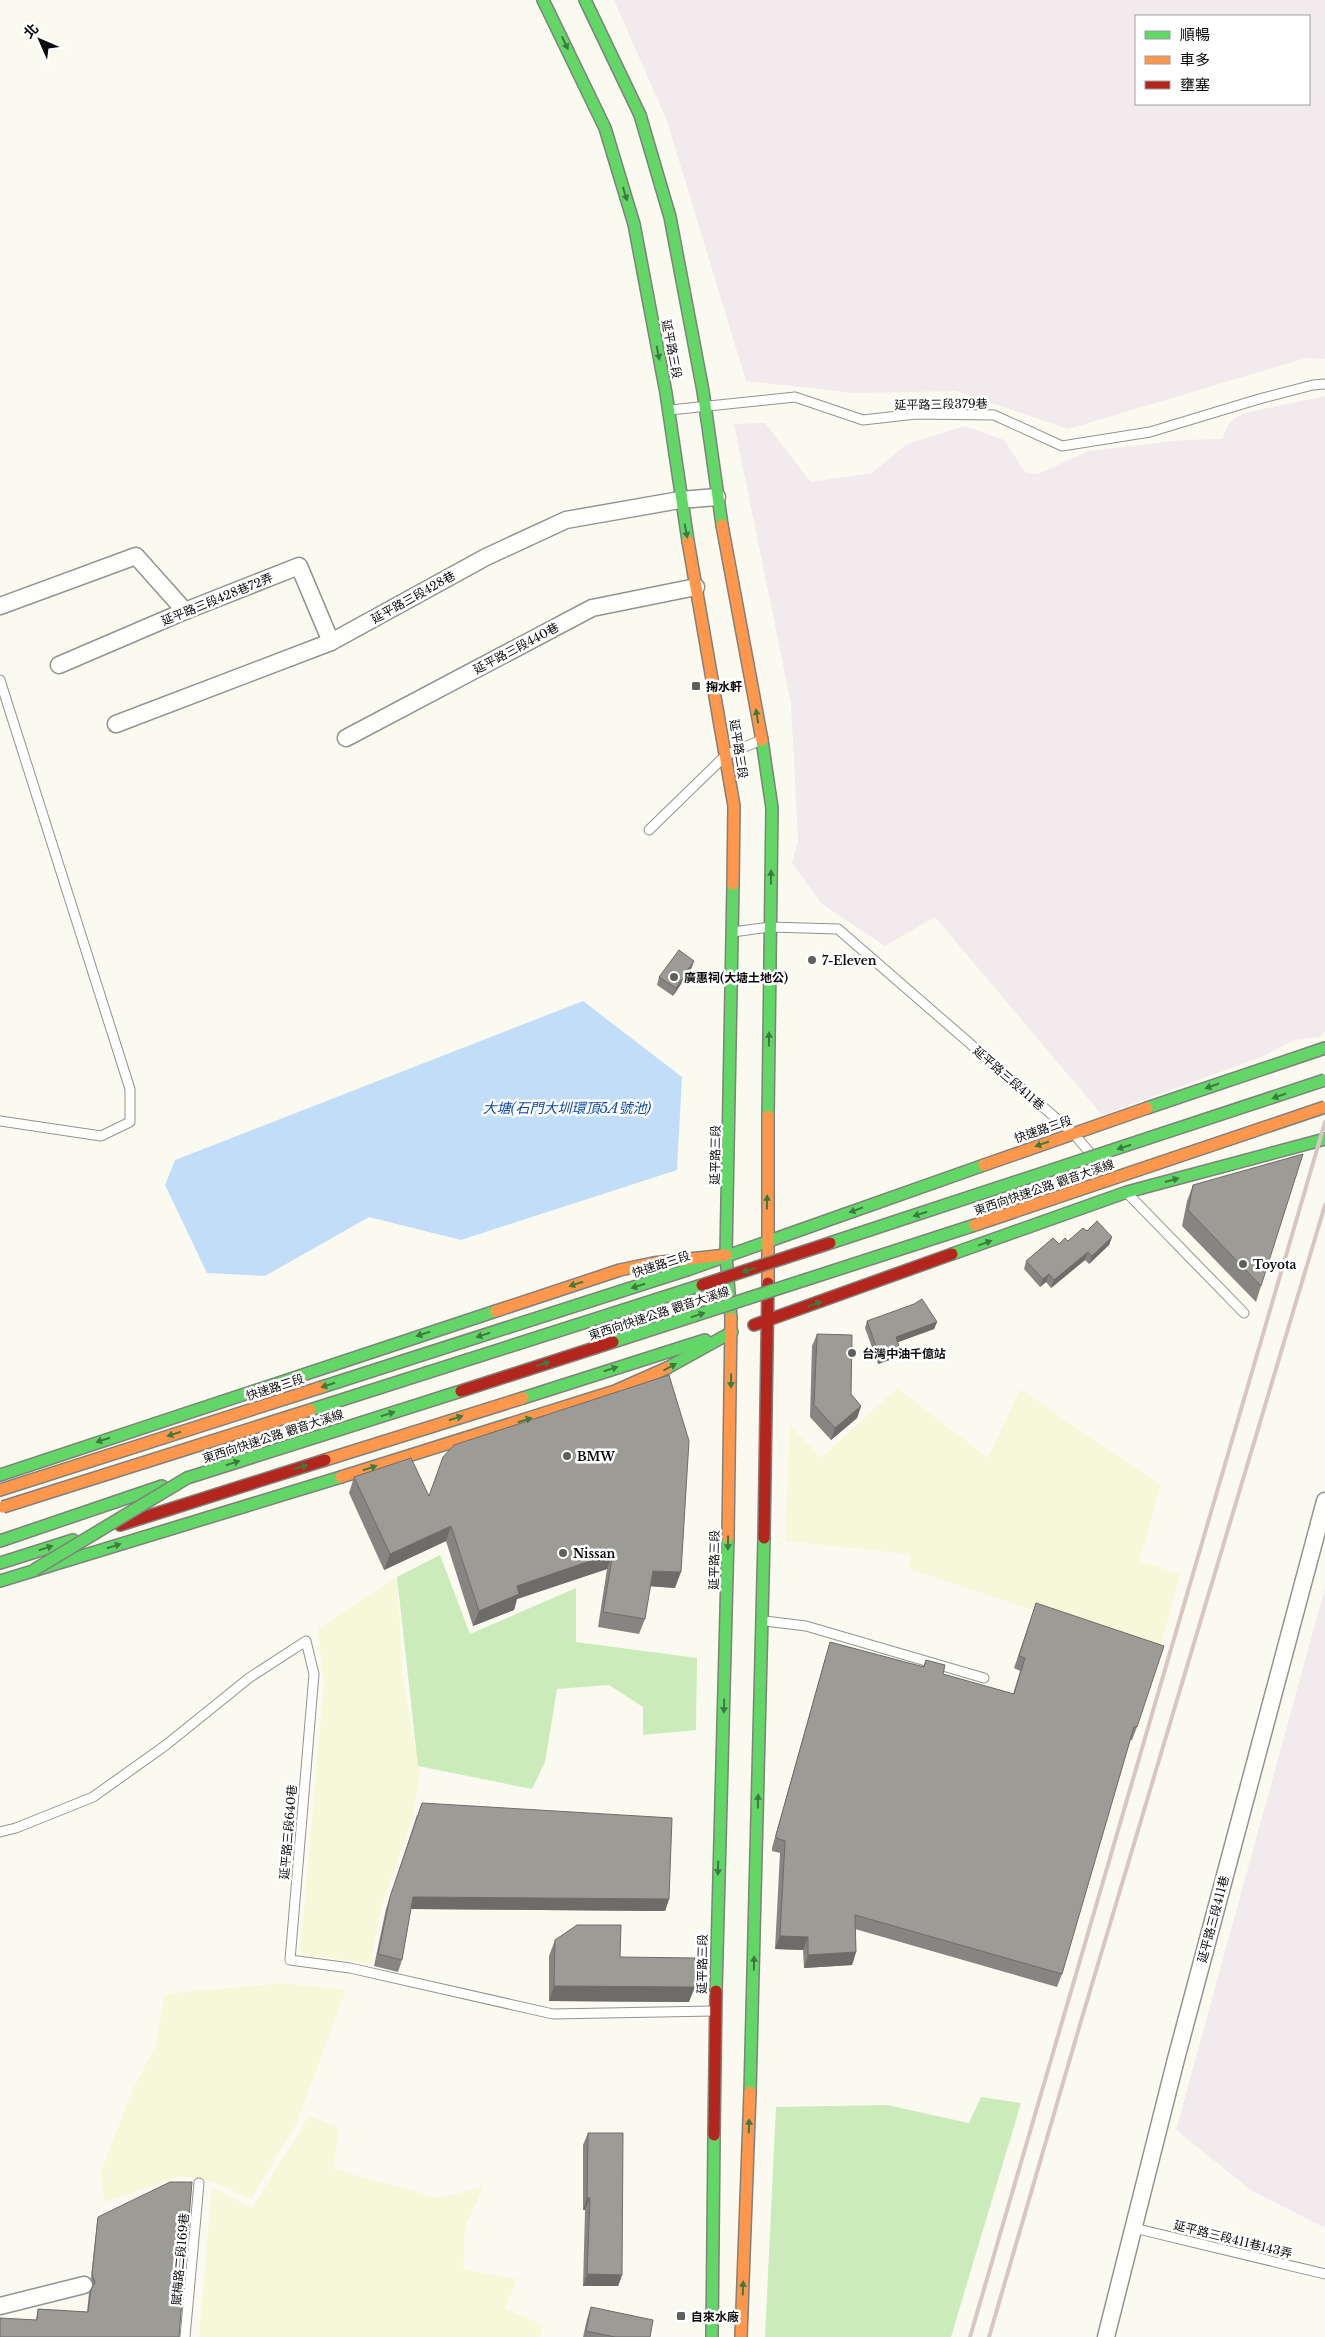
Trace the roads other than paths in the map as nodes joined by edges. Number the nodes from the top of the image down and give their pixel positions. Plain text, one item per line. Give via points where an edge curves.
1 (543, 0) edge
2 (585, 0) edge
3 (1325, 384) edge
4 (705, 405) junction
5 (668, 410) junction
6 (717, 498) junction
7 (680, 500) junction
8 (696, 587) junction
9 (0, 606) edge
10 (185, 611) junction
11 (331, 642) junction
12 (59, 665) dead end
13 (0, 680) edge
14 (116, 724) dead end
15 (346, 738) dead end
16 (761, 740) junction
17 (726, 755) junction
18 (649, 830) dead end
19 (770, 927) junction
20 (733, 932) junction
21 (1325, 1048) edge
22 (1325, 1080) edge
23 (1325, 1107) edge
24 (0, 1121) edge
25 (1073, 1134) junction
26 (1325, 1140) edge
27 (1100, 1163) dead end
28 (1106, 1170) dead end
29 (948, 1178) junction
30 (1127, 1192) junction
31 (767, 1242) junction
32 (962, 1251) junction
33 (726, 1255) junction
34 (1244, 1313) dead end
35 (769, 1321) junction
36 (732, 1332) junction
37 (0, 1475) edge
38 (187, 1478) junction
39 (0, 1490) edge
40 (1325, 1501) edge
41 (1, 1507) edge
42 (0, 1541) edge
43 (0, 1563) edge
44 (34, 1570) junction
45 (0, 1580) edge
46 (758, 1620) junction
47 (984, 1678) dead end
48 (0, 1832) edge
49 (715, 2011) junction
50 (199, 2183) dead end
51 (1134, 2228) junction
52 (1325, 2274) edge
53 (84, 2285) dead end
54 (0, 2306) edge
55 (185, 2337) edge
56 (712, 2337) edge
57 (741, 2337) edge
58 (1106, 2337) edge

1 -> 5 main road, 延平路三段 via 605,128 634,224
2 - 4 main road, 延平路三段 via 640,115 670,217
3 - 4 lane, 延平路三段379巷 via 1314,384 1150,432 1062,446 994,415 916,414 863,420 795,397
4 - 5 lane, 延平路三段379巷
4 - 6 main road, 延平路三段
5 - 7 main road, 延平路三段
6 - 7 street, 延平路三段428巷
16 -> 6 main road, 延平路三段
7 -> 8 main road, 延平路三段
7 - 11 street, 延平路三段428巷 via 566,520 486,557
8 - 15 street, 延平路三段440巷 via 592,608
8 - 17 main road, 延平路三段
9 - 10 street via 136,556
10 - 11 street, 延平路三段428巷72弄 via 299,566
10 - 12 street, 延平路三段428巷72弄
11 - 14 street, 延平路三段428巷
13 - 24 lane via 130,1088 130,1122 102,1136
16 - 17 lane
19 -> 16 main road, 延平路三段 via 772,808
17 - 18 lane
17 - 20 main road, 延平路三段 via 734,806
19 - 20 lane, 延平路三段411巷
19 - 25 lane, 延平路三段411巷 via 838,929
31 -> 19 main road, 延平路三段
20 - 33 main road, 延平路三段
21 -> 25 main road, 快速路三段
22 -> 41 main road, 東西向快速公路 觀音大溪線, bridge via 599,1319
38 -> 23 main road, 東西向快速公路 觀音大溪線, bridge via 892,1253
25 - 27 lane, 延平路三段411巷
25 -> 29 main road, 快速路三段
30 -> 26 main road
28 - 30 lane
29 -> 31 main road, 快速路三段
29 - 32 street
32 -> 30 main road
30 - 34 lane
31 - 33 main road, 快速路三段
31 - 35 main road, 延平路三段
35 -> 32 main road
33 - 36 main road, 延平路三段
33 -> 37 main road via 620,1270
33 -> 39 main road, 快速路三段
35 - 36 main road
35 - 46 main road, 延平路三段
43 -> 36 main road
44 -> 36 main road, bridge via 616,1391 657,1374
36 -> 49 main road, 延平路三段 via 732,1618 722,1910
38 - 42 main road, 東西向快速公路 觀音大溪線, bridge
38 - 44 main road, bridge
40 - 51 street, 延平路三段411巷 via 1178,2049
44 - 45 main road
46 - 47 lane via 806,1626
57 -> 46 main road, 延平路三段
48 - 49 lane, 延平路三段640巷 via 93,1797 166,1745 249,1678 306,1641 314,1674 290,1960 350,1968 553,2014
49 - 56 main road, 延平路三段
50 - 55 lane, 賦梅路二段169巷
51 - 52 lane, 延平路三段411巷143弄
51 - 58 street, 延平路三段411巷
53 - 54 street

